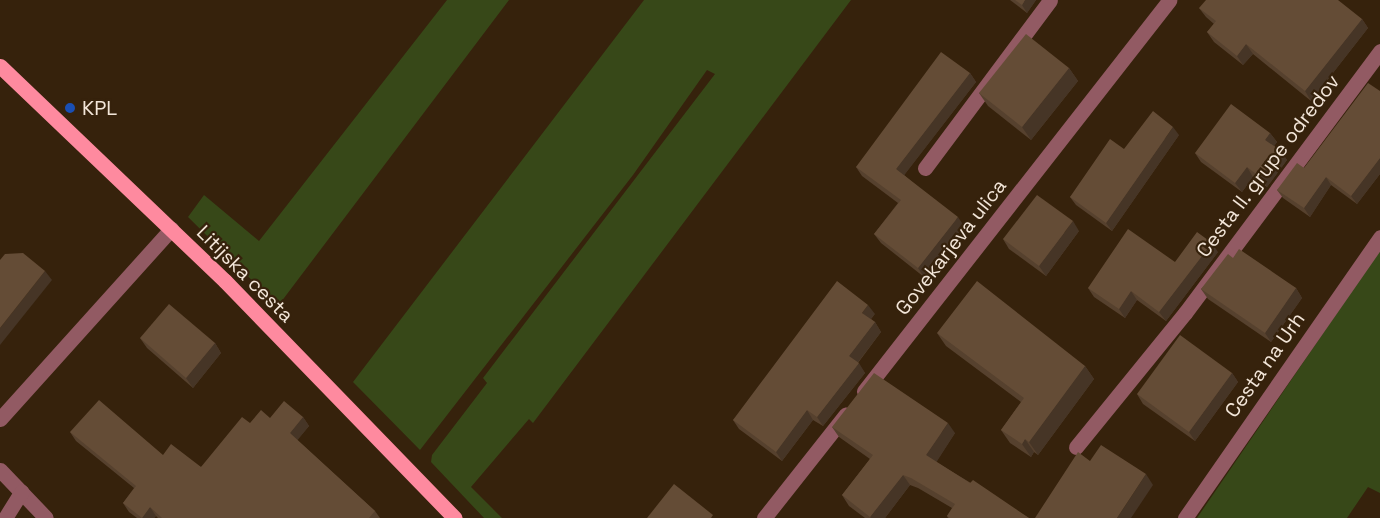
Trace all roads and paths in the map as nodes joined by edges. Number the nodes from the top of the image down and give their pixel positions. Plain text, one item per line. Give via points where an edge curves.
1 (1050, 0) edge
2 (1169, 0) edge
3 (1380, 51) edge
4 (0, 66) edge
5 (925, 168) dead end
6 (171, 230) junction
7 (1380, 237) edge
8 (0, 419) edge
9 (1076, 447) dead end
10 (0, 470) edge
11 (21, 492) junction
12 (5, 518) edge
13 (46, 518) edge
14 (455, 518) edge
15 (764, 518) edge
16 (1185, 518) edge

1 - 5 street
2 - 15 street, Govekarjeva ulica
3 - 9 street, Cesta II. grupe odredov via 1185,313
4 - 6 main road, Litijska cesta
6 - 8 street
6 - 14 main road, Litijska cesta
7 - 16 street, Cesta na Urh
10 - 11 street
11 - 12 street
11 - 13 street

